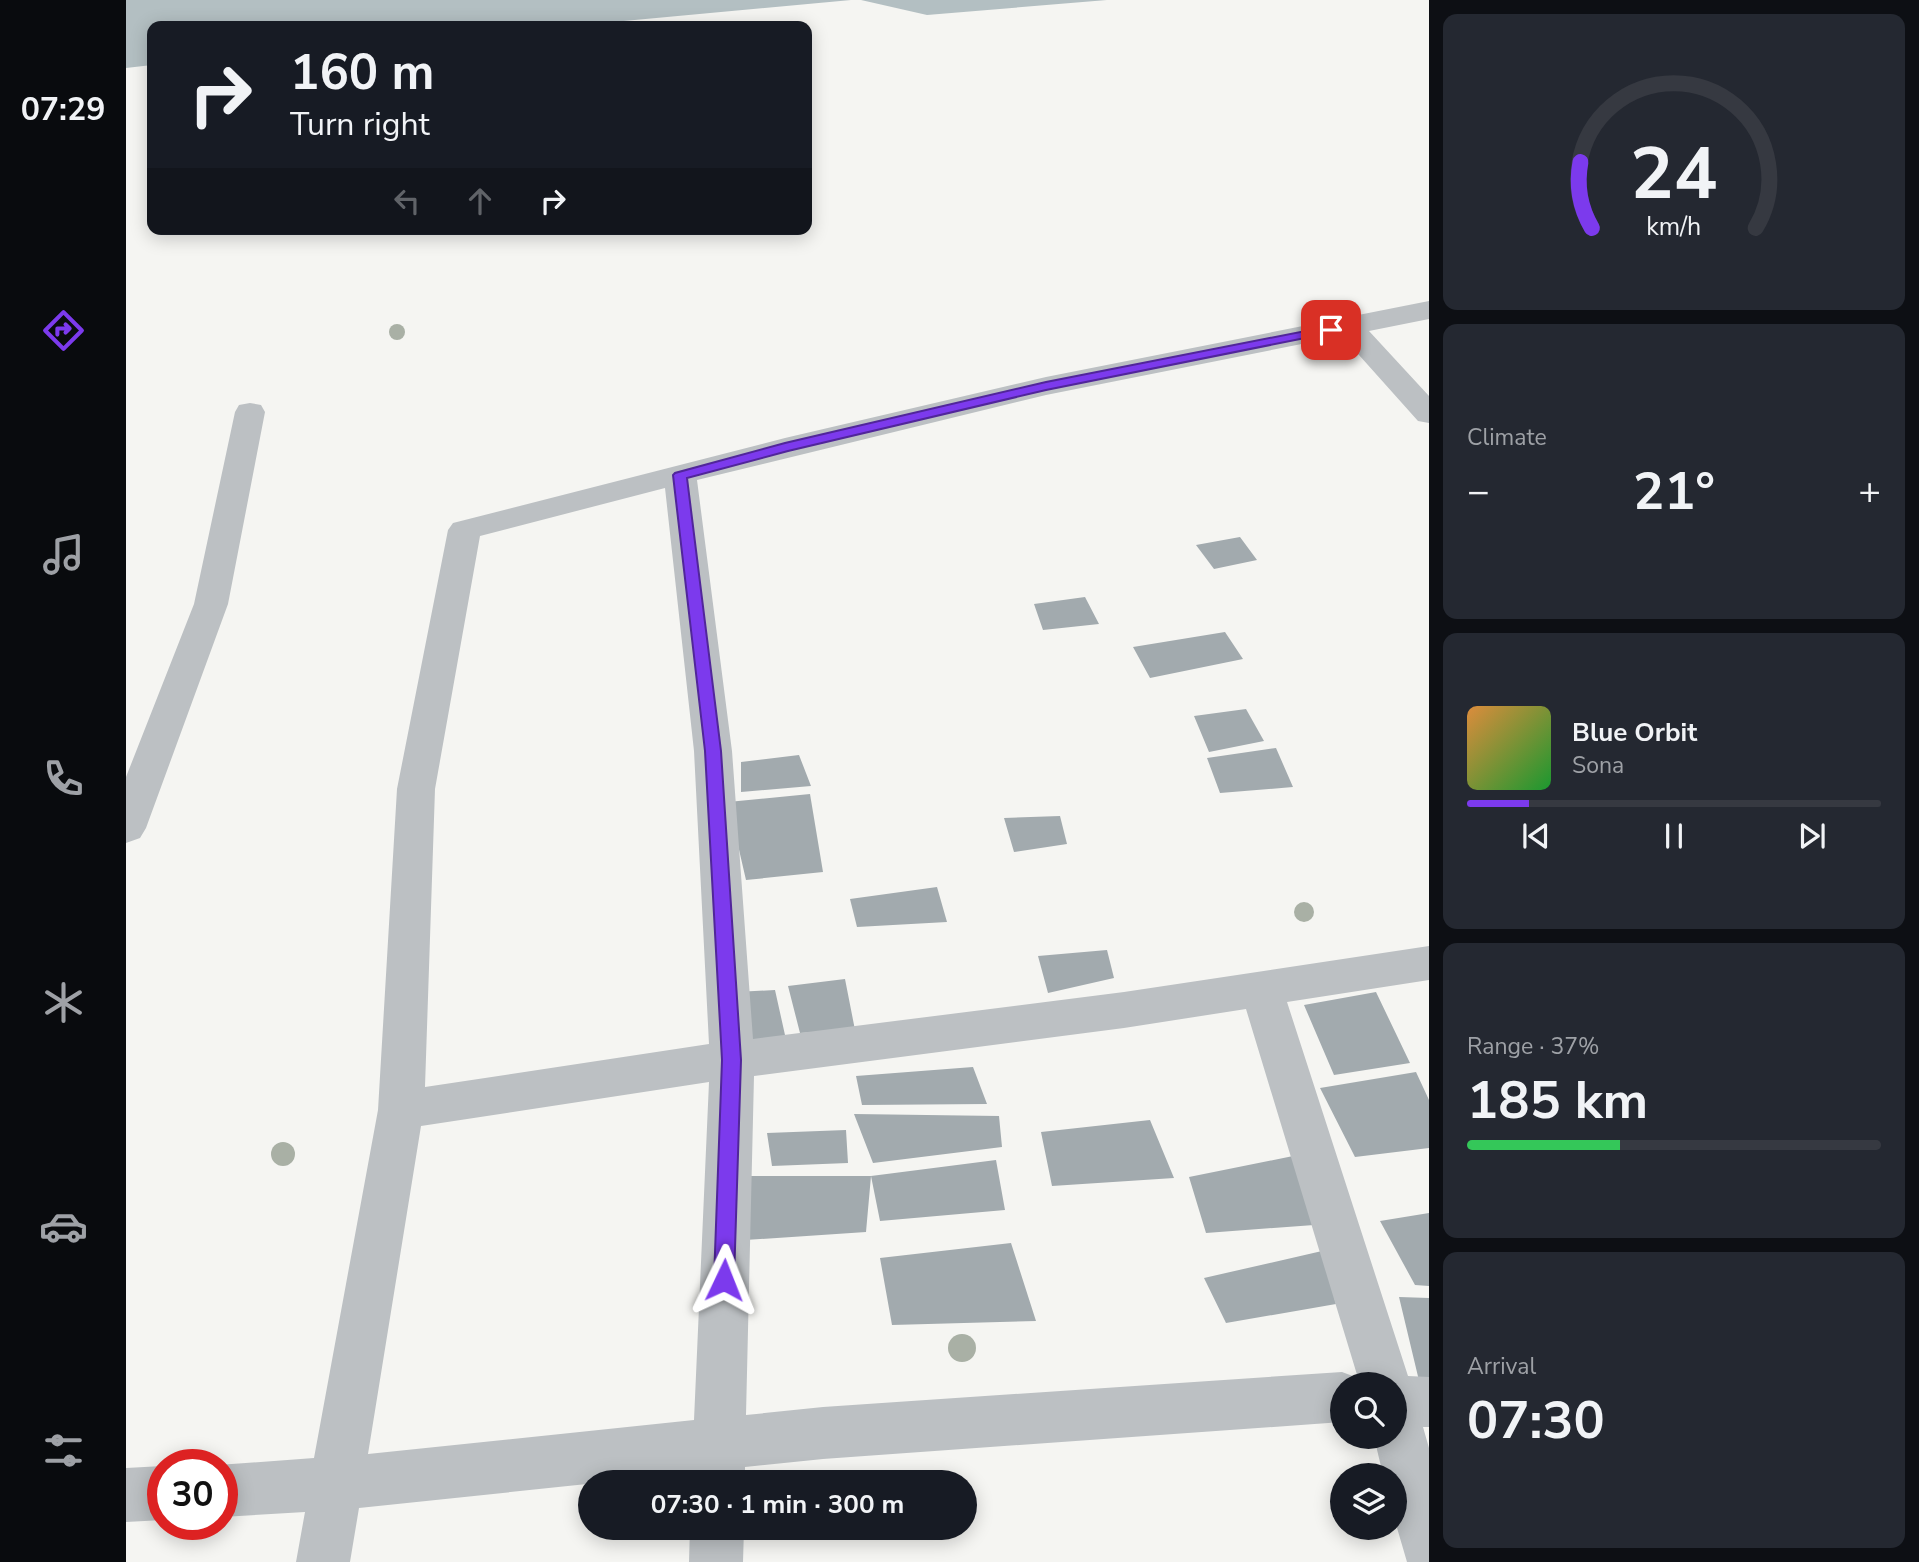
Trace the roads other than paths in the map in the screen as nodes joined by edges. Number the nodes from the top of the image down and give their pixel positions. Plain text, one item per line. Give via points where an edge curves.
1 (1429, 310) edge
2 (1349, 326) junction
3 (250, 412) dead end
4 (1429, 414) edge
5 (680, 475) junction
6 (126, 828) edge
7 (1429, 963) edge
8 (1261, 989) junction
9 (732, 1060) junction
10 (401, 1110) junction
11 (1381, 1372) edge
12 (1330, 1398) edge
13 (1407, 1401) edge
14 (1429, 1402) edge
15 (1403, 1449) edge
16 (718, 1463) edge
17 (336, 1484) junction
18 (238, 1489) edge
19 (147, 1494) edge
20 (126, 1495) edge
21 (717, 1540) edge
22 (1429, 1549) edge
23 (323, 1562) edge
24 (716, 1562) edge

1 - 2 street
2 - 4 street
2 - 5 street via 1046,386
3 - 6 street via 211,604
5 - 9 street via 713,751
5 - 10 street via 465,530 416,789
7 - 8 street
8 - 9 street
8 - 11 street
9 - 10 street
9 - 16 street
10 - 17 street
12 - 16 street via 822,1433
13 - 14 street
15 - 22 street
16 - 17 street
17 - 18 street
17 - 23 street
19 - 20 street
21 - 24 street

